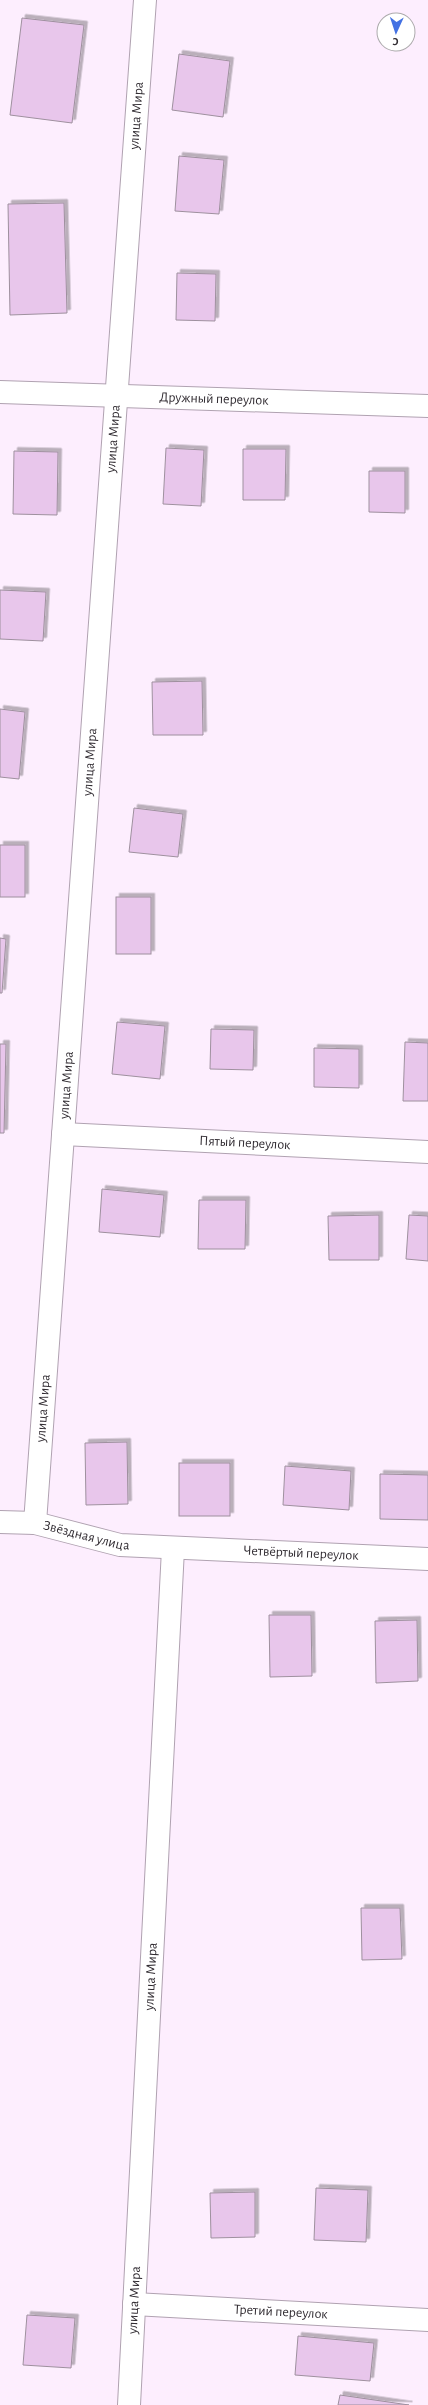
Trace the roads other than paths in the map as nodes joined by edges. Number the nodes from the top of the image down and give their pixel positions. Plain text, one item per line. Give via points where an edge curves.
1 (145, 0) edge
2 (0, 392) edge
3 (117, 396) junction
4 (428, 406) edge
5 (62, 1134) junction
6 (428, 1152) edge
7 (0, 1522) edge
8 (35, 1523) junction
9 (173, 1549) junction
10 (428, 1559) edge
11 (134, 2304) junction
12 (428, 2320) edge
13 (129, 2405) edge

1 - 3 street, улица Мира
2 - 3 street, Дружный переулок
3 - 4 street, Дружный переулок
3 - 5 street, улица Мира
5 - 6 street, Пятый переулок
5 - 8 street, улица Мира
7 - 8 street, Звёздная улица
8 - 9 street, Звёздная улица via 120,1545
9 - 10 street, Четвёртый переулок
9 - 11 street, улица Мира
11 - 12 street, Третий переулок
11 - 13 street, улица Мира

